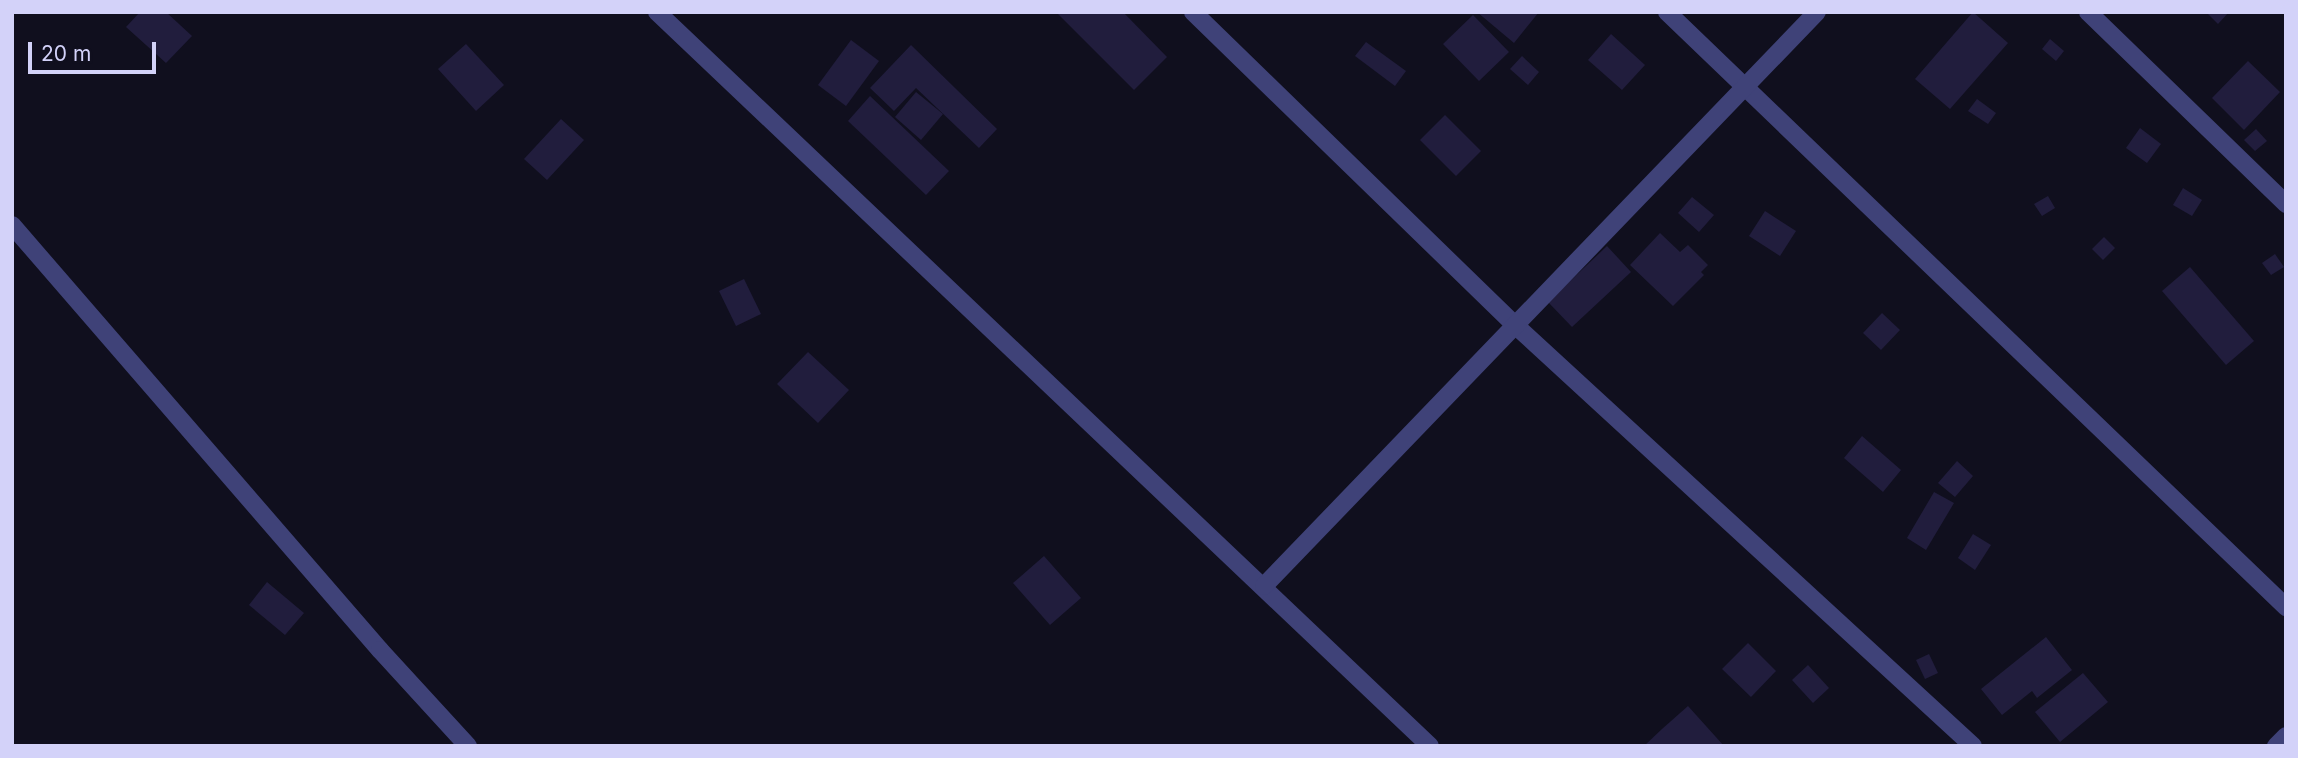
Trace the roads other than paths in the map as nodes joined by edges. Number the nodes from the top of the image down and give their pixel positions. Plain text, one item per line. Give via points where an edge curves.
1 (657, 12) edge
2 (1193, 12) edge
3 (1667, 12) edge
4 (1817, 12) edge
5 (2088, 12) edge
6 (1746, 86) junction
7 (2286, 204) edge
8 (12, 225) edge
9 (1515, 326) junction
10 (1264, 586) junction
11 (2286, 607) edge
12 (2286, 736) edge
13 (468, 746) edge
14 (1430, 746) edge
15 (1973, 746) edge
16 (2276, 746) edge

1 - 10 street
2 - 9 street
3 - 6 street
4 - 6 street
5 - 7 street
6 - 9 street
6 - 11 street
8 - 13 street
9 - 10 street
9 - 15 street
10 - 14 street
12 - 16 street

